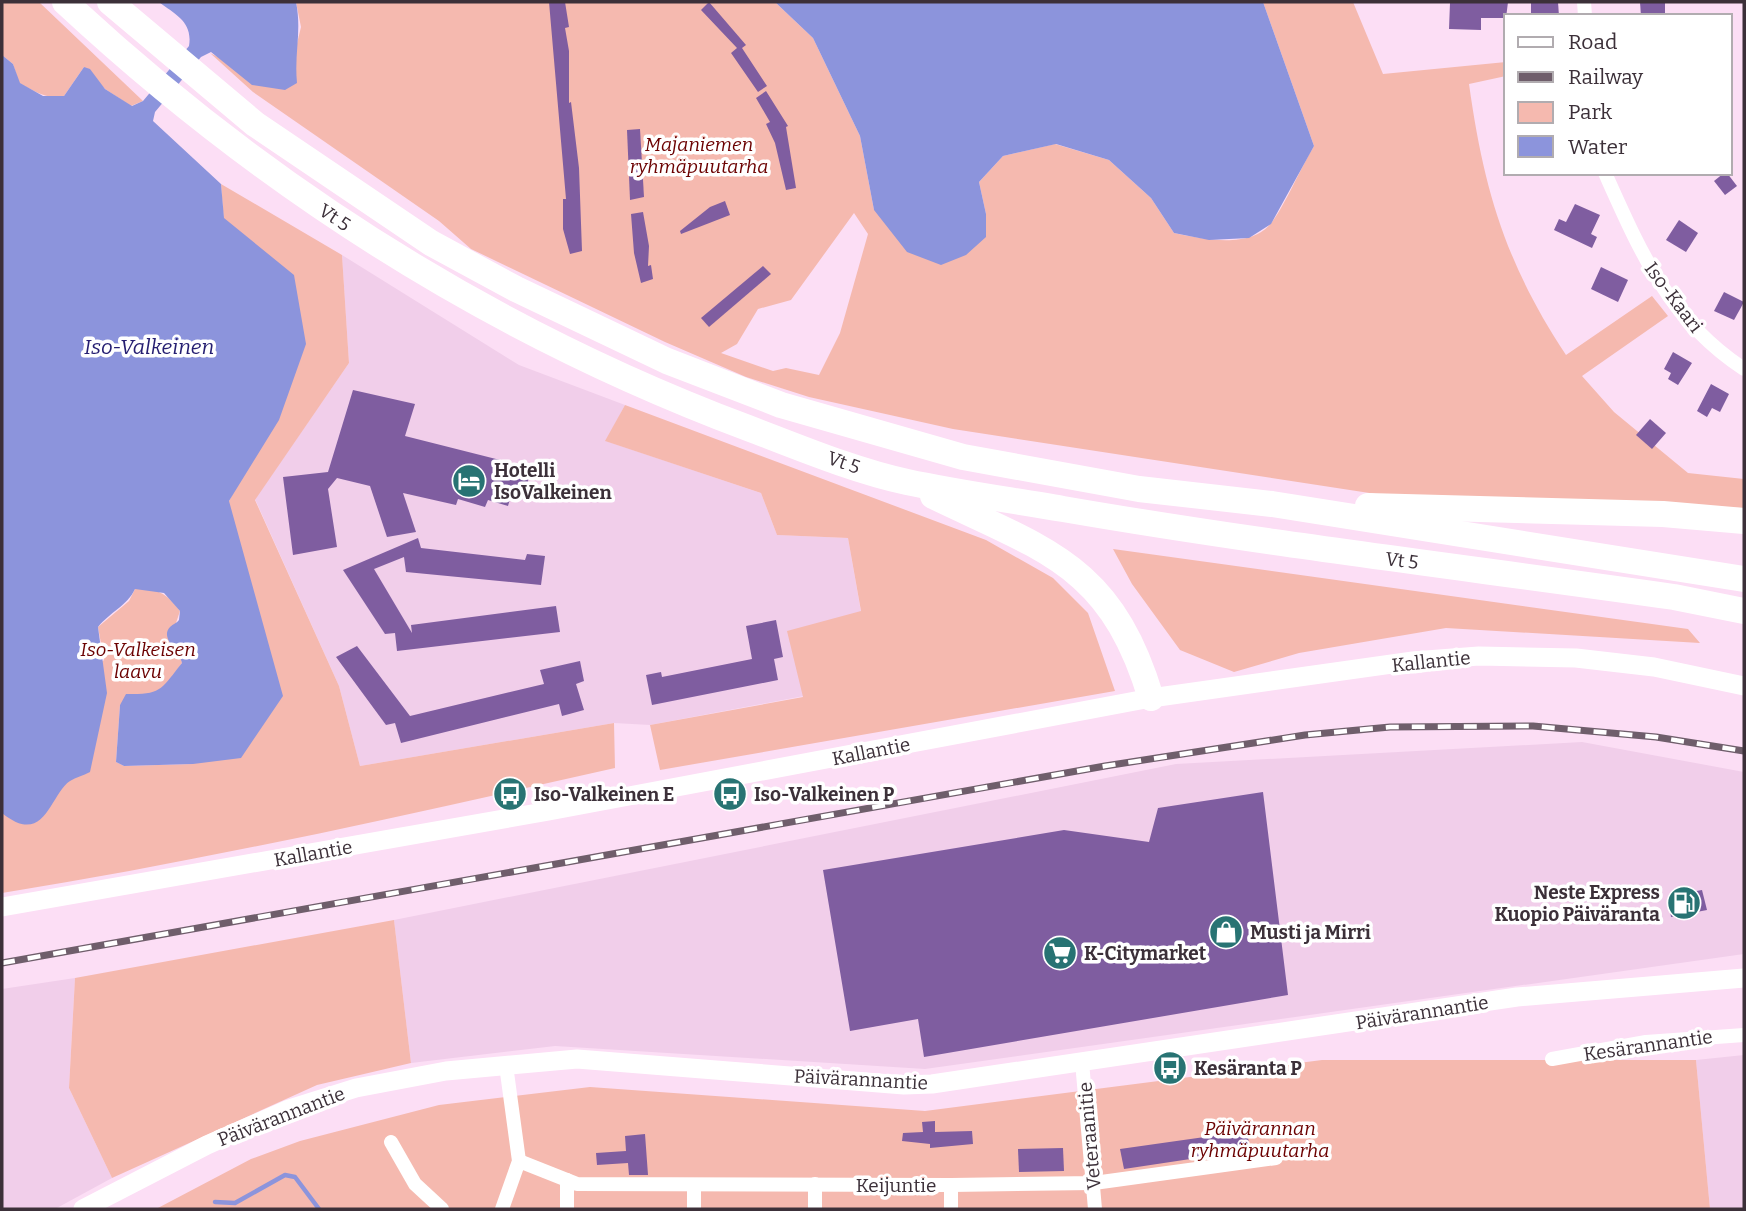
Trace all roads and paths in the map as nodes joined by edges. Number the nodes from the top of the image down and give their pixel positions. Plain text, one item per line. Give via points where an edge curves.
1 (65, 2) edge
2 (110, 2) edge
3 (1606, 175) edge
4 (1744, 369) edge
5 (903, 482) junction
6 (1272, 505) junction
7 (1744, 521) edge
8 (1744, 579) edge
9 (1744, 611) edge
10 (1744, 686) edge
11 (1151, 698) junction
12 (2, 907) edge
13 (1744, 978) edge
14 (1744, 1035) edge
15 (1552, 1059) dead end
16 (1082, 1062) junction
17 (506, 1065) junction
18 (391, 1142) dead end
19 (1276, 1158) dead end
20 (519, 1161) junction
21 (567, 1180) junction
22 (1094, 1183) junction
23 (815, 1184) junction
24 (694, 1185) junction
25 (951, 1185) junction
26 (83, 1209) edge
27 (442, 1209) edge
28 (502, 1209) edge
29 (567, 1209) edge
30 (694, 1209) edge
31 (815, 1209) edge
32 (951, 1209) edge
33 (1095, 1209) edge

1 - 5 highway, Vt 5 via 238,150 328,213 502,317 652,392
2 - 6 highway, Vt 5 via 197,77 345,188 431,243 516,289 667,361 782,405 963,457 1139,489
3 - 4 street, Iso-Kaari via 1649,268 1668,296 1699,332
5 - 9 highway, Vt 5 via 1181,529 1674,597
5 - 11 highway via 1032,544 1080,574 1099,592 1127,633
6 - 7 highway via 1663,514
6 - 8 highway, Vt 5
10 - 11 main road, Kallantie via 1589,659 1479,656
11 - 12 main road, Kallantie via 561,809
13 - 16 main road, Päivärannantie via 1517,997
14 - 15 street, Kesärannantie via 1646,1042
16 - 17 main road, Päivärannantie via 904,1085 577,1059
16 - 22 street, Veteraanitie
17 - 20 street
17 - 26 main road, Päivärannantie via 356,1088 289,1109
18 - 27 street via 415,1184
19 - 22 street, Keijuntie
20 - 21 street, Keijuntie
20 - 28 street
21 - 24 street, Keijuntie via 577,1184
21 - 29 street
22 - 25 street, Keijuntie
22 - 33 street, Veteraanitie
23 - 24 street, Keijuntie
23 - 25 street, Keijuntie
23 - 31 street
24 - 30 street
25 - 32 street

